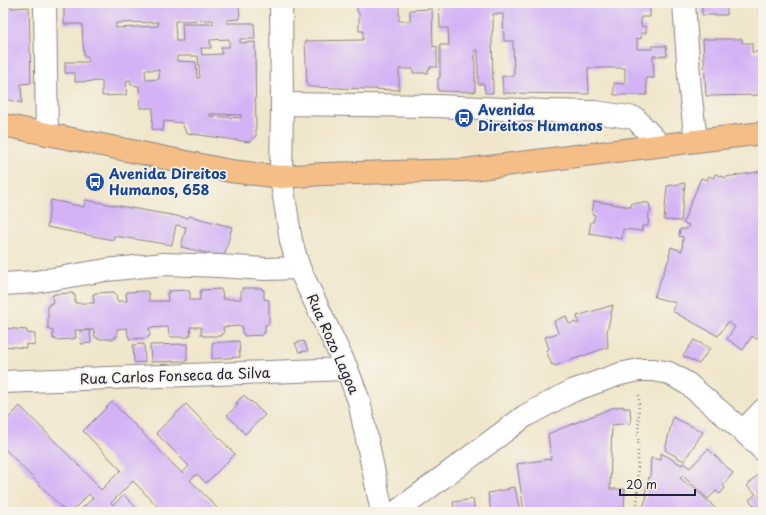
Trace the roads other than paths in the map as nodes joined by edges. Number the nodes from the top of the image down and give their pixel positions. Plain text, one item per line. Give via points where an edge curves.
1 (45, 3) edge
2 (281, 3) edge
3 (684, 3) edge
4 (282, 104) junction
5 (3, 125) edge
6 (763, 133) edge
7 (47, 134) junction
8 (696, 141) junction
9 (660, 145) junction
10 (281, 177) junction
11 (299, 268) junction
12 (3, 284) edge
13 (347, 370) junction
14 (3, 382) edge
15 (763, 410) edge
16 (743, 431) junction
17 (763, 450) edge
18 (382, 512) edge
19 (396, 512) edge

1 - 7 street
2 - 4 street, Rua Rozo Lagoa
3 - 8 street
4 - 9 street via 595,112 635,118
4 - 10 street, Rua Rozo Lagoa
5 - 7 main road
6 - 8 main road
7 - 10 main road via 224,170
8 - 9 main road
9 - 10 main road via 464,170
10 - 11 street, Rua Rozo Lagoa via 291,242
11 - 12 street via 265,269 164,264
11 - 13 street, Rua Rozo Lagoa
13 - 14 street, Rua Carlos Fonseca da Silva
13 - 18 street, Rua Rozo Lagoa via 359,401
15 - 16 street
16 - 17 street
16 - 19 street via 688,384 669,373 639,370 620,374 572,391 525,416

